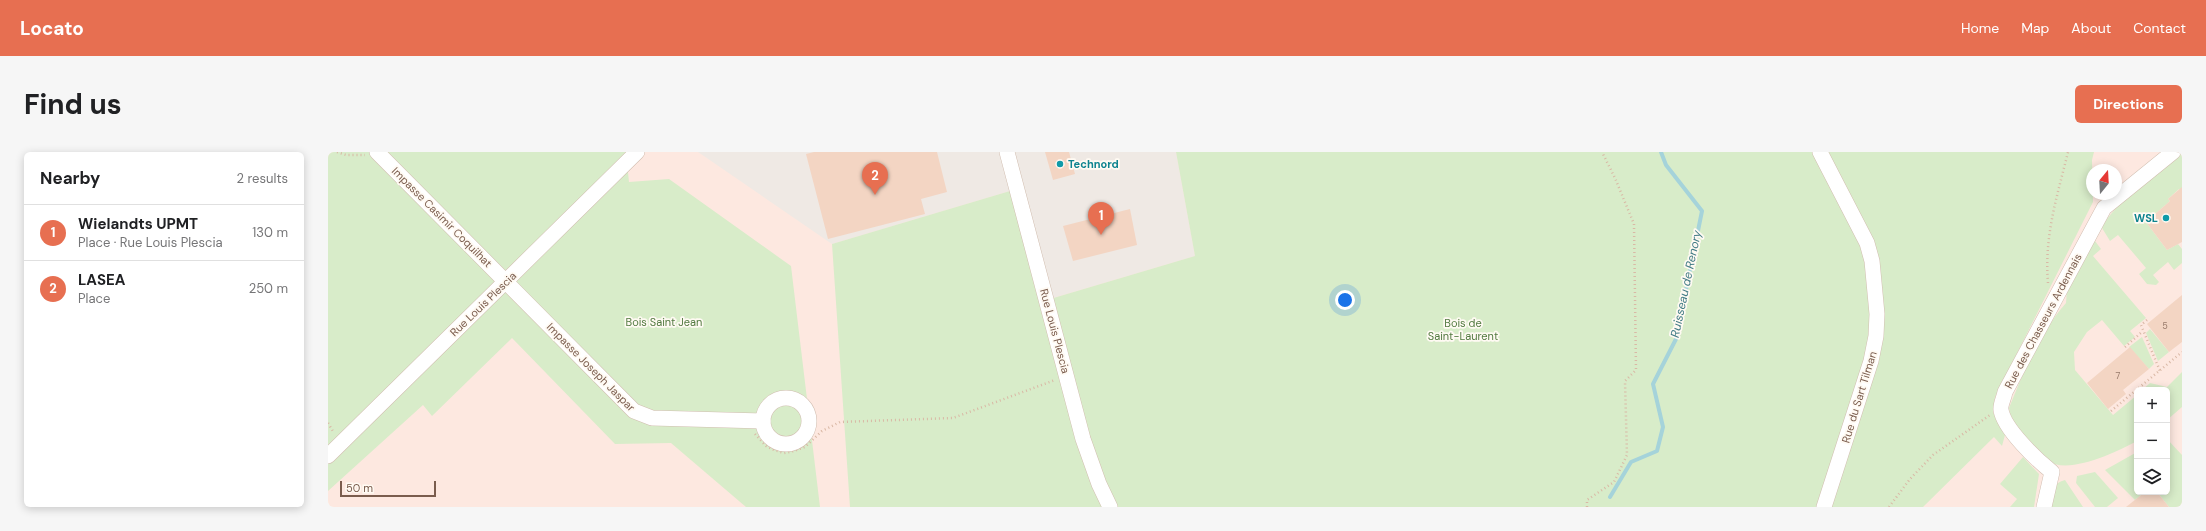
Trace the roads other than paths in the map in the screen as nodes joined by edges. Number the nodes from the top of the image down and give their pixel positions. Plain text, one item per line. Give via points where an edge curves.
1 (377, 152) edge
2 (637, 152) edge
3 (1007, 152) edge
4 (1820, 152) edge
5 (2173, 152) edge
6 (506, 282) junction
7 (763, 421) dead end
8 (328, 456) edge
9 (1110, 507) edge
10 (1824, 507) edge
11 (2044, 507) edge

1 - 6 street, Impasse Casimir Coquilhat
2 - 6 street, Rue Louis Plescia
3 - 9 street, Rue Louis Plescia via 1090,461
4 - 10 street, Rue du Sart Tilman via 1867,243 1872,261 1877,314 1871,361
5 - 11 street, Rue des Chasseurs Ardennais via 2104,208 2005,392 2001,409 2006,424 2052,472
6 - 7 street, Impasse Joseph Jaspar via 634,411 652,418
6 - 8 street, Rue Louis Plescia

